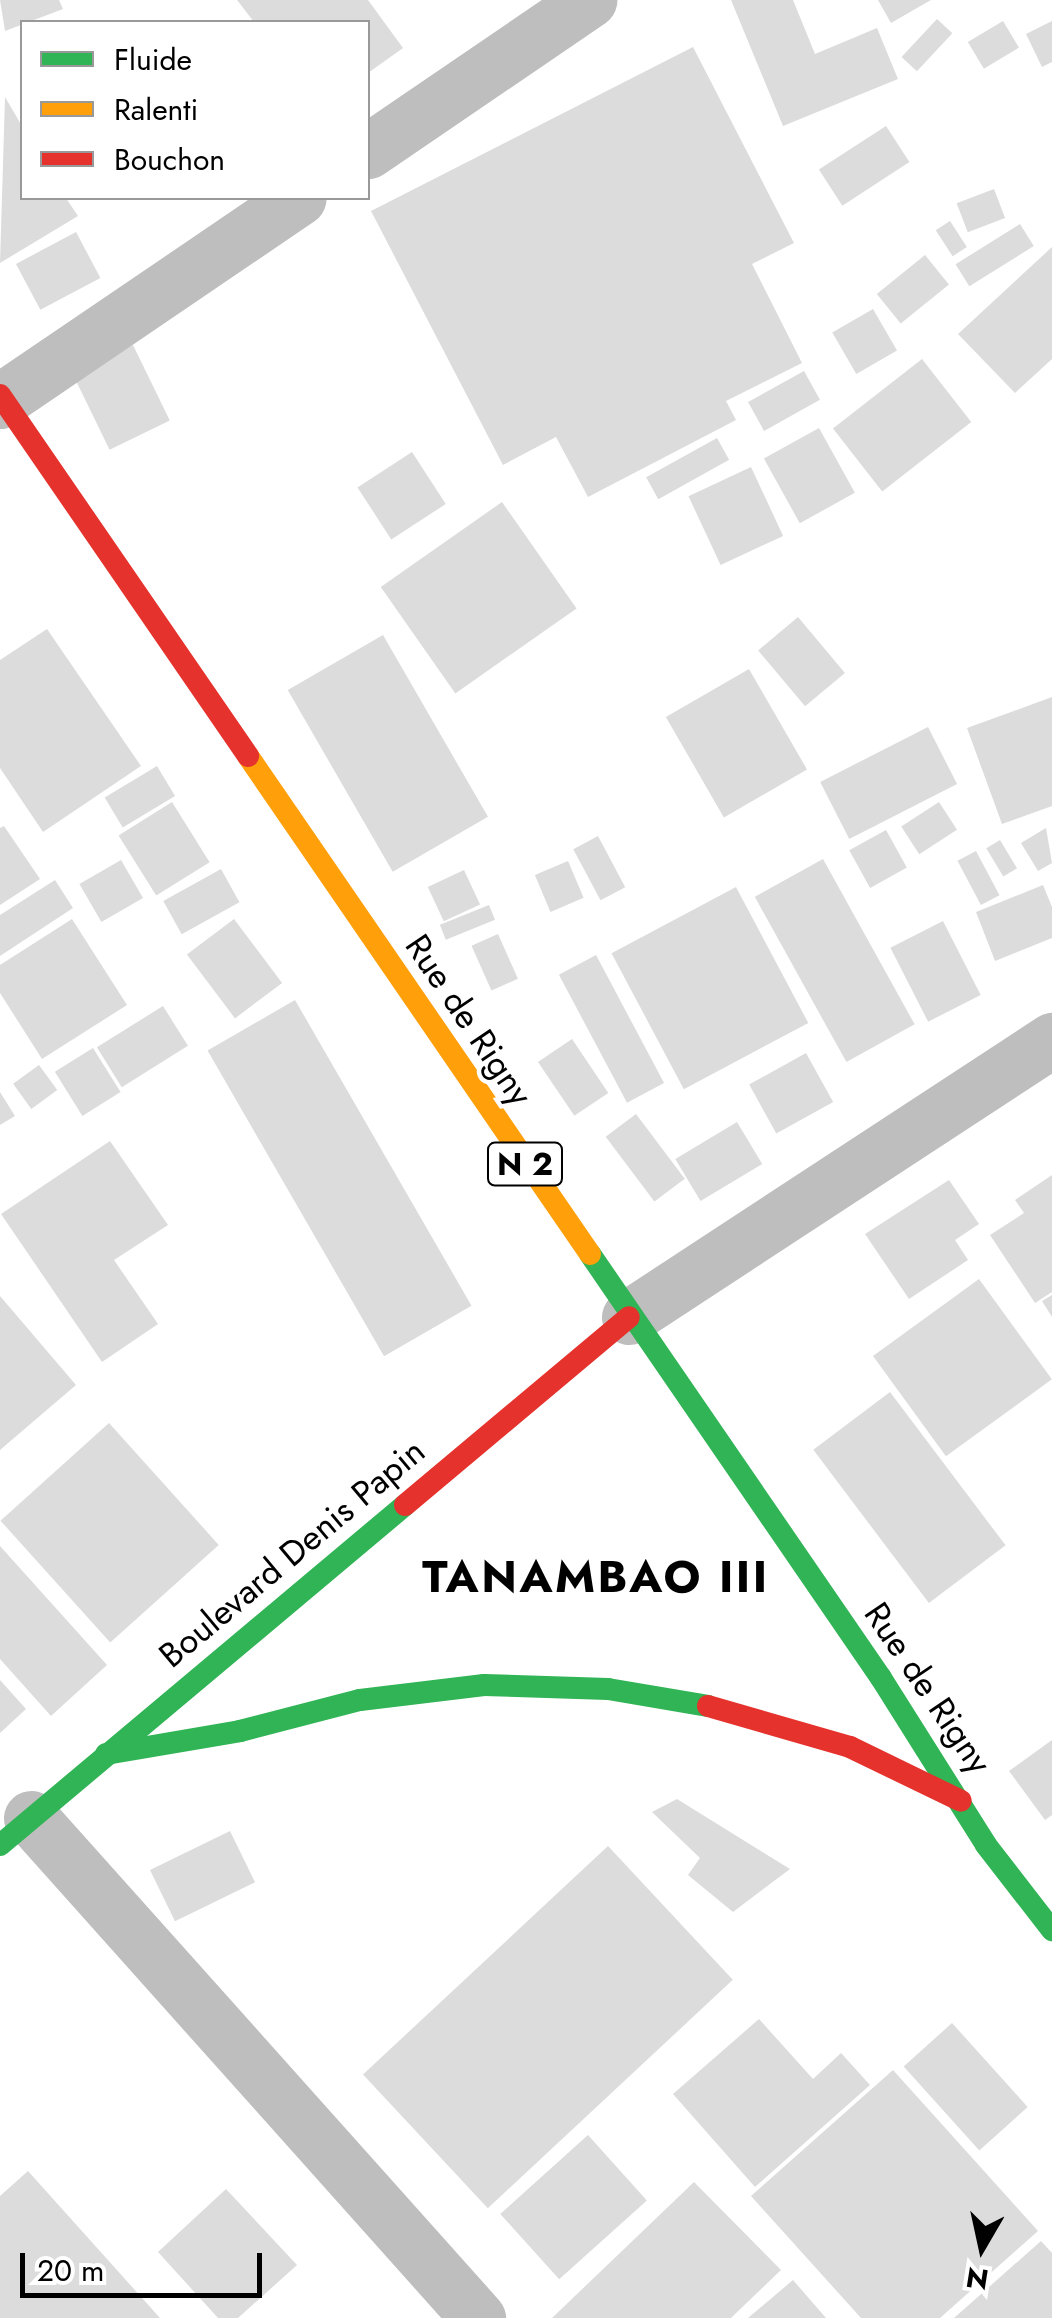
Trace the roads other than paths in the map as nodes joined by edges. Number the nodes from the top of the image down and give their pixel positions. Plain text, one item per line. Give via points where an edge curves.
1 (589, 0) edge
2 (370, 150) edge
3 (296, 200) edge
4 (1, 398) edge
5 (1052, 1040) edge
6 (629, 1317) junction
7 (106, 1754) junction
8 (962, 1802) junction
9 (16, 1831) edge
10 (1052, 1930) edge
11 (478, 2318) edge

1 - 2 street
3 - 4 street
4 - 6 main road, Rue de Rigny / N 2
5 - 6 street
6 - 7 main road, Boulevard Denis Papin
6 - 8 main road, Rue de Rigny / N 2
7 - 8 main road via 240,1731 360,1700 484,1686 608,1689 732,1710 850,1747
7 - 9 main road, Boulevard Denis Papin
8 - 10 main road, Rue de Rigny / N 2 via 986,1845
9 - 11 street

